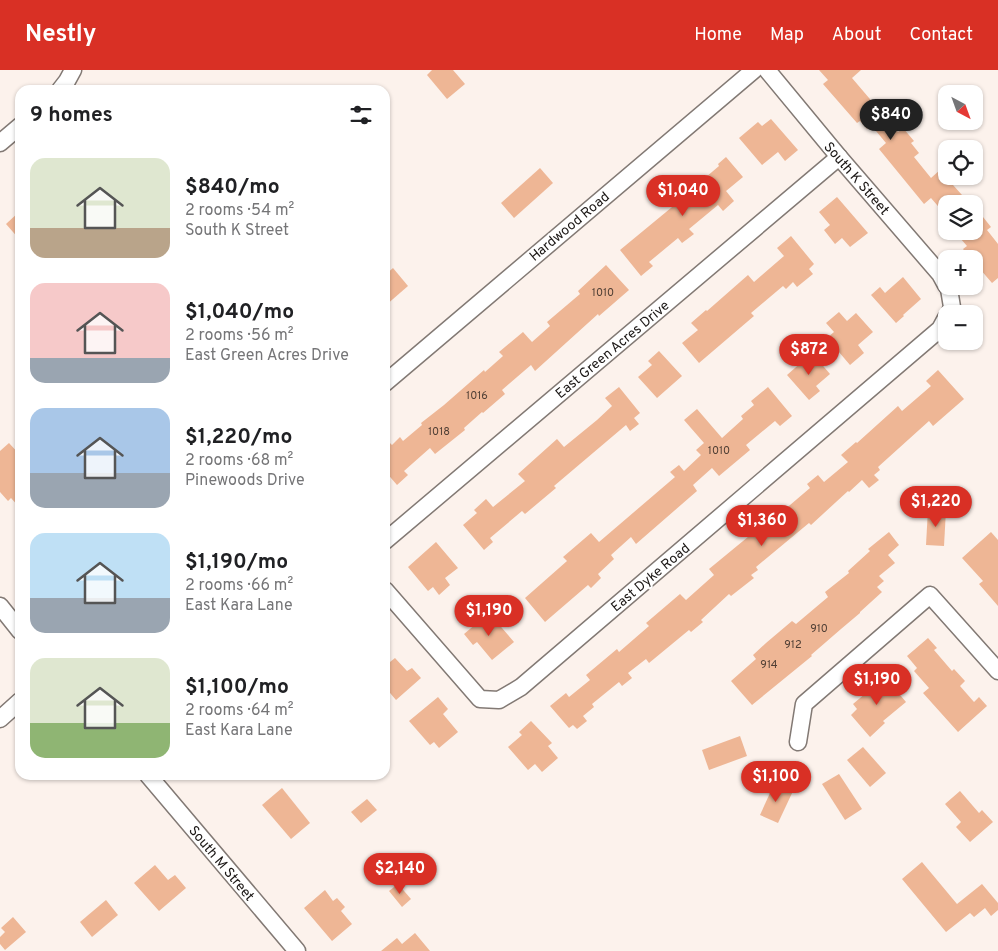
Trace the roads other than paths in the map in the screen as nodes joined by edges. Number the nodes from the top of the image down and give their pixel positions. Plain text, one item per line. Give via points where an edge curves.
1 (73, 70) edge
2 (754, 70) edge
3 (767, 70) edge
4 (64, 85) edge
5 (15, 130) edge
6 (0, 143) edge
7 (838, 157) junction
8 (938, 272) edge
9 (938, 331) edge
10 (390, 379) edge
11 (390, 537) edge
12 (390, 596) edge
13 (0, 606) edge
14 (15, 625) edge
15 (998, 671) edge
16 (15, 706) edge
17 (0, 719) edge
18 (798, 742) dead end
19 (152, 780) edge
20 (297, 951) edge

1 - 4 street
2 - 10 street, Hardwood Road
3 - 7 street, South K Street
5 - 6 street
7 - 8 street, South K Street
7 - 11 street, East Green Acres Drive
9 - 12 street, East Dyke Road via 521,687 499,700 480,699
13 - 14 street
15 - 18 street via 930,595 804,704
16 - 17 street
19 - 20 street, South M Street

